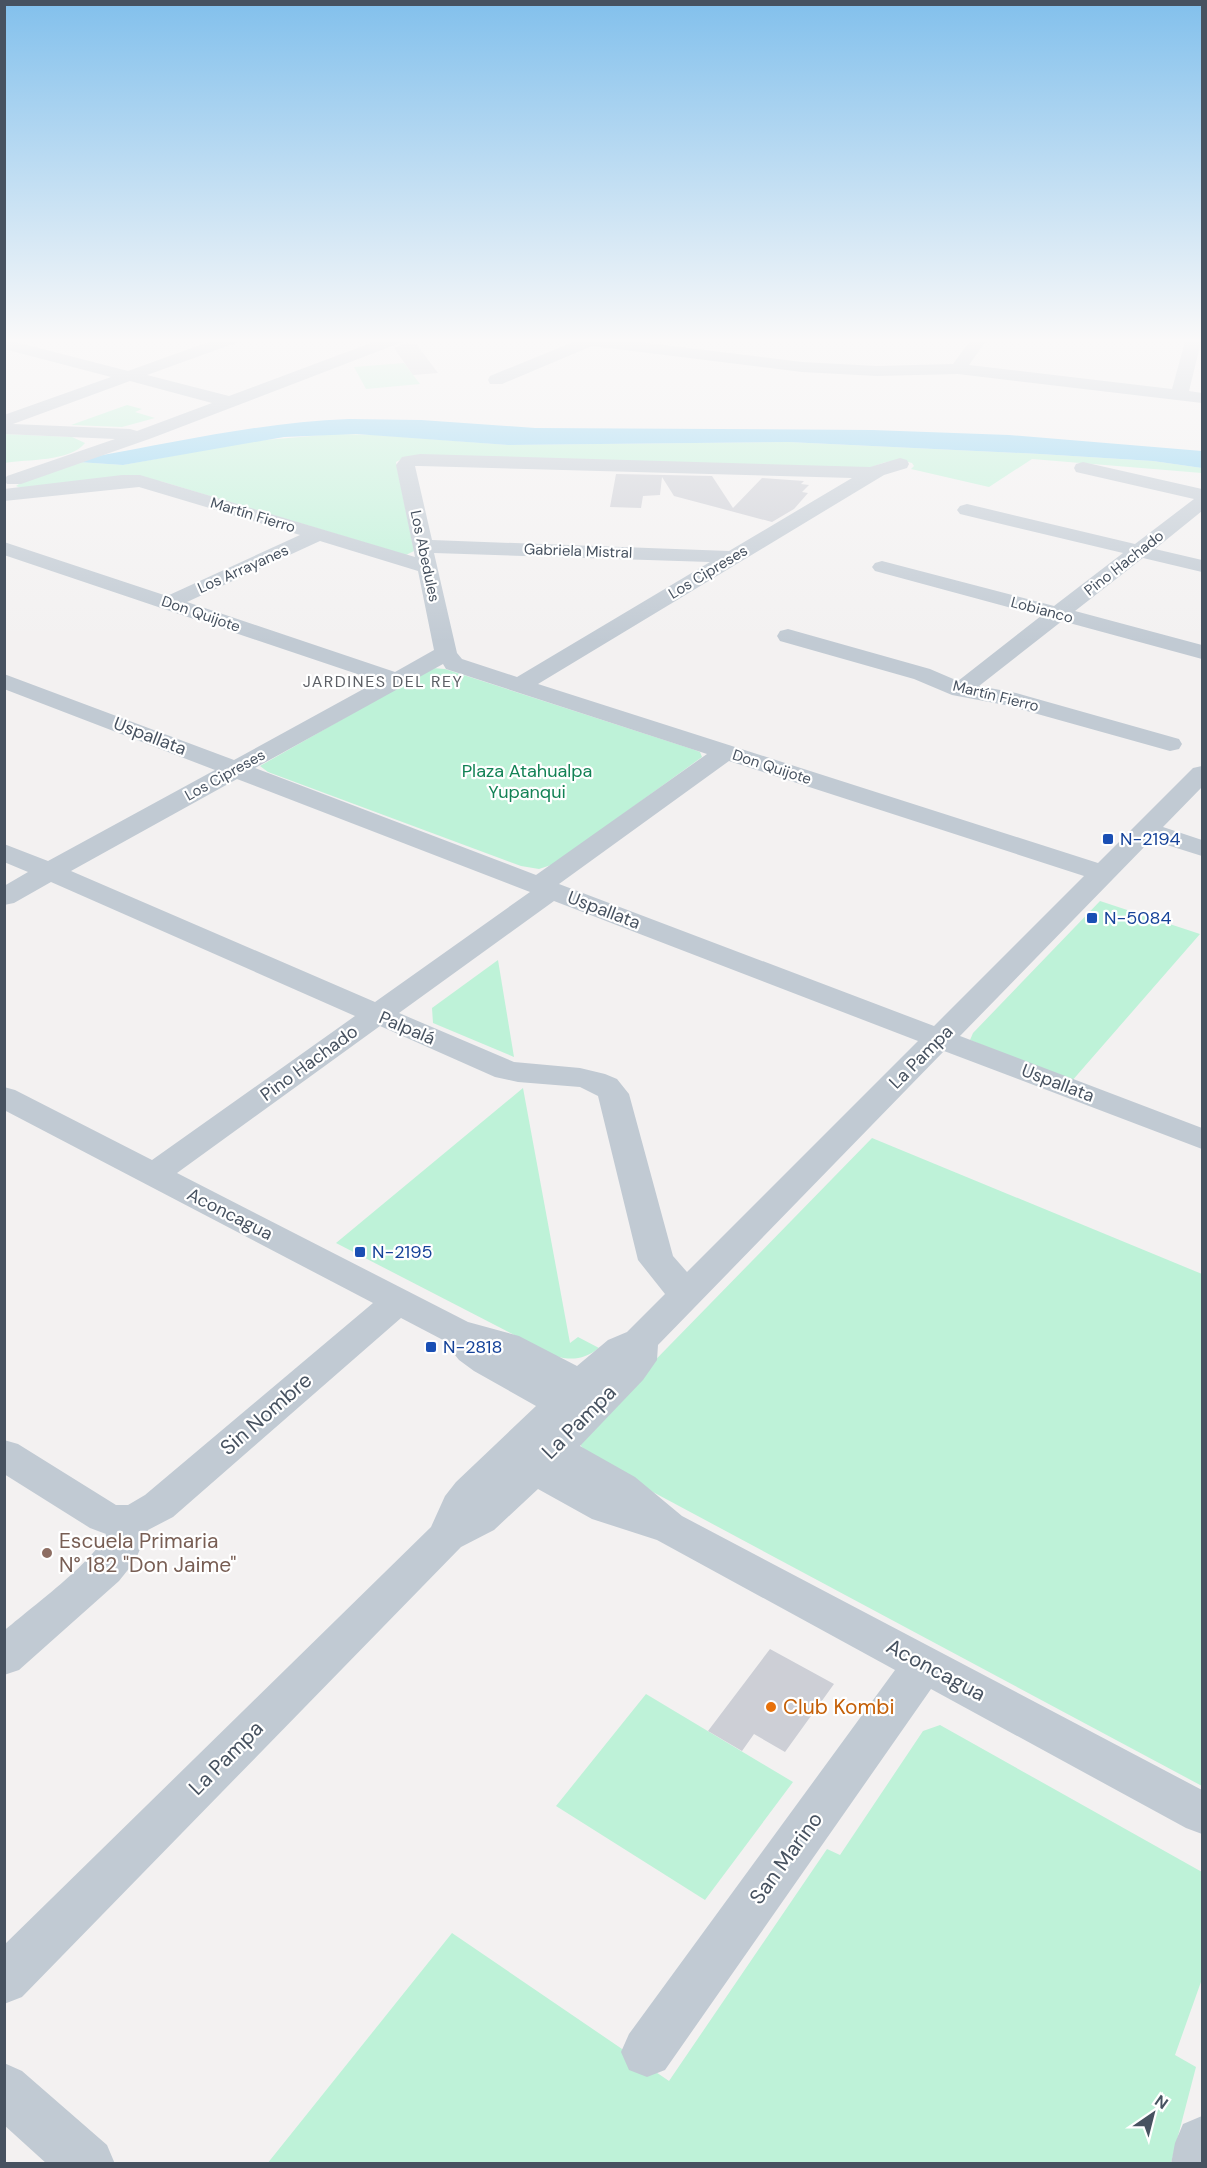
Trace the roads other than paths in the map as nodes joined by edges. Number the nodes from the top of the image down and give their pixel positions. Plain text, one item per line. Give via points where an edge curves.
1 (62, 439) edge
2 (108, 439) edge
3 (124, 439) edge
4 (78, 443) junction
5 (900, 464) dead end
6 (1083, 468) dead end
7 (873, 473) junction
8 (4, 483) edge
9 (4, 495) edge
10 (1203, 495) edge
11 (1203, 502) edge
12 (967, 510) dead end
13 (319, 534) junction
14 (423, 546) junction
15 (4, 548) edge
16 (1139, 551) junction
17 (733, 557) junction
18 (1203, 566) edge
19 (427, 567) junction
20 (882, 567) dead end
21 (168, 603) junction
22 (1058, 614) junction
23 (788, 636) dead end
24 (1203, 652) edge
25 (446, 653) junction
26 (397, 680) junction
27 (4, 681) edge
28 (518, 686) junction
29 (960, 690) junction
30 (1170, 744) dead end
31 (725, 752) junction
32 (236, 769) junction
33 (1203, 773) edge
34 (1146, 830) junction
35 (1203, 848) edge
36 (4, 852) edge
37 (51, 872) junction
38 (1102, 873) junction
39 (545, 887) junction
40 (4, 897) edge
41 (376, 1015) junction
42 (940, 1038) junction
43 (4, 1097) edge
44 (1203, 1139) edge
45 (154, 1174) junction
46 (687, 1295) junction
47 (398, 1301) junction
48 (579, 1398) junction
49 (4, 1454) edge
50 (535, 1454) junction
51 (130, 1522) junction
52 (4, 1657) edge
53 (924, 1664) junction
54 (1203, 1813) edge
55 (4, 1980) edge
56 (647, 2052) dead end
57 (4, 2089) edge
58 (1203, 2144) edge
59 (88, 2163) edge
60 (1198, 2163) edge

1 - 4 street
2 - 4 street
3 - 8 street
4 - 8 street
5 - 7 street, Los Cipreses
6 - 10 street
7 - 14 street, Los Abedules via 409,461 405,465
7 - 17 street, Los Cipreses
9 - 13 street, Martín Fierro via 136,480
11 - 16 street, Pino Hachado
12 - 16 street
13 - 19 street, Martín Fierro
13 - 21 street, Los Arrayanes
14 - 17 street, Gabriela Mistral
14 - 19 street, Los Abedules
15 - 21 street, Don Quijote
16 - 18 street
16 - 22 street, Pino Hachado
17 - 28 street, Los Cipreses
19 - 25 street, Los Abedules
20 - 22 street, Lobianco
21 - 26 street, Don Quijote
22 - 24 street, Lobianco
22 - 29 street, Pino Hachado
23 - 29 street, Martín Fierro via 922,674
25 - 26 street, Los Cipreses
25 - 28 street, Don Quijote via 460,667
26 - 32 street, Los Cipreses
27 - 32 street, Uspallata
28 - 31 street, Don Quijote
29 - 30 street, Martín Fierro via 1008,698
31 - 38 street, Don Quijote
31 - 39 street, Pino Hachado
32 - 37 street, Los Cipreses
32 - 39 street, Uspallata
33 - 34 street, La Pampa
34 - 35 street
34 - 38 street, La Pampa
36 - 37 street, Palpalá
37 - 40 street, Los Cipreses
37 - 41 street, Palpalá
38 - 42 street, La Pampa
39 - 41 street, Pino Hachado
39 - 42 street, Uspallata
41 - 45 street, Pino Hachado
41 - 46 street, Palpalá via 506,1070 533,1076 588,1078 608,1087 656,1260
42 - 44 street, Uspallata
42 - 46 street, La Pampa
43 - 45 street, Aconcagua
45 - 47 street, Aconcagua
46 - 48 street, La Pampa via 640,1341 634,1366
47 - 48 street, Aconcagua via 456,1331 478,1356
47 - 51 street, Sin Nombre via 159,1506
48 - 50 street, La Pampa
49 - 51 street via 104,1517
50 - 53 street, Aconcagua via 606,1508 669,1527
50 - 55 street, La Pampa via 488,1513 447,1536
51 - 52 street via 120,1550 104,1569
53 - 54 street, Aconcagua
53 - 56 street, San Marino
57 - 59 street
58 - 60 street

